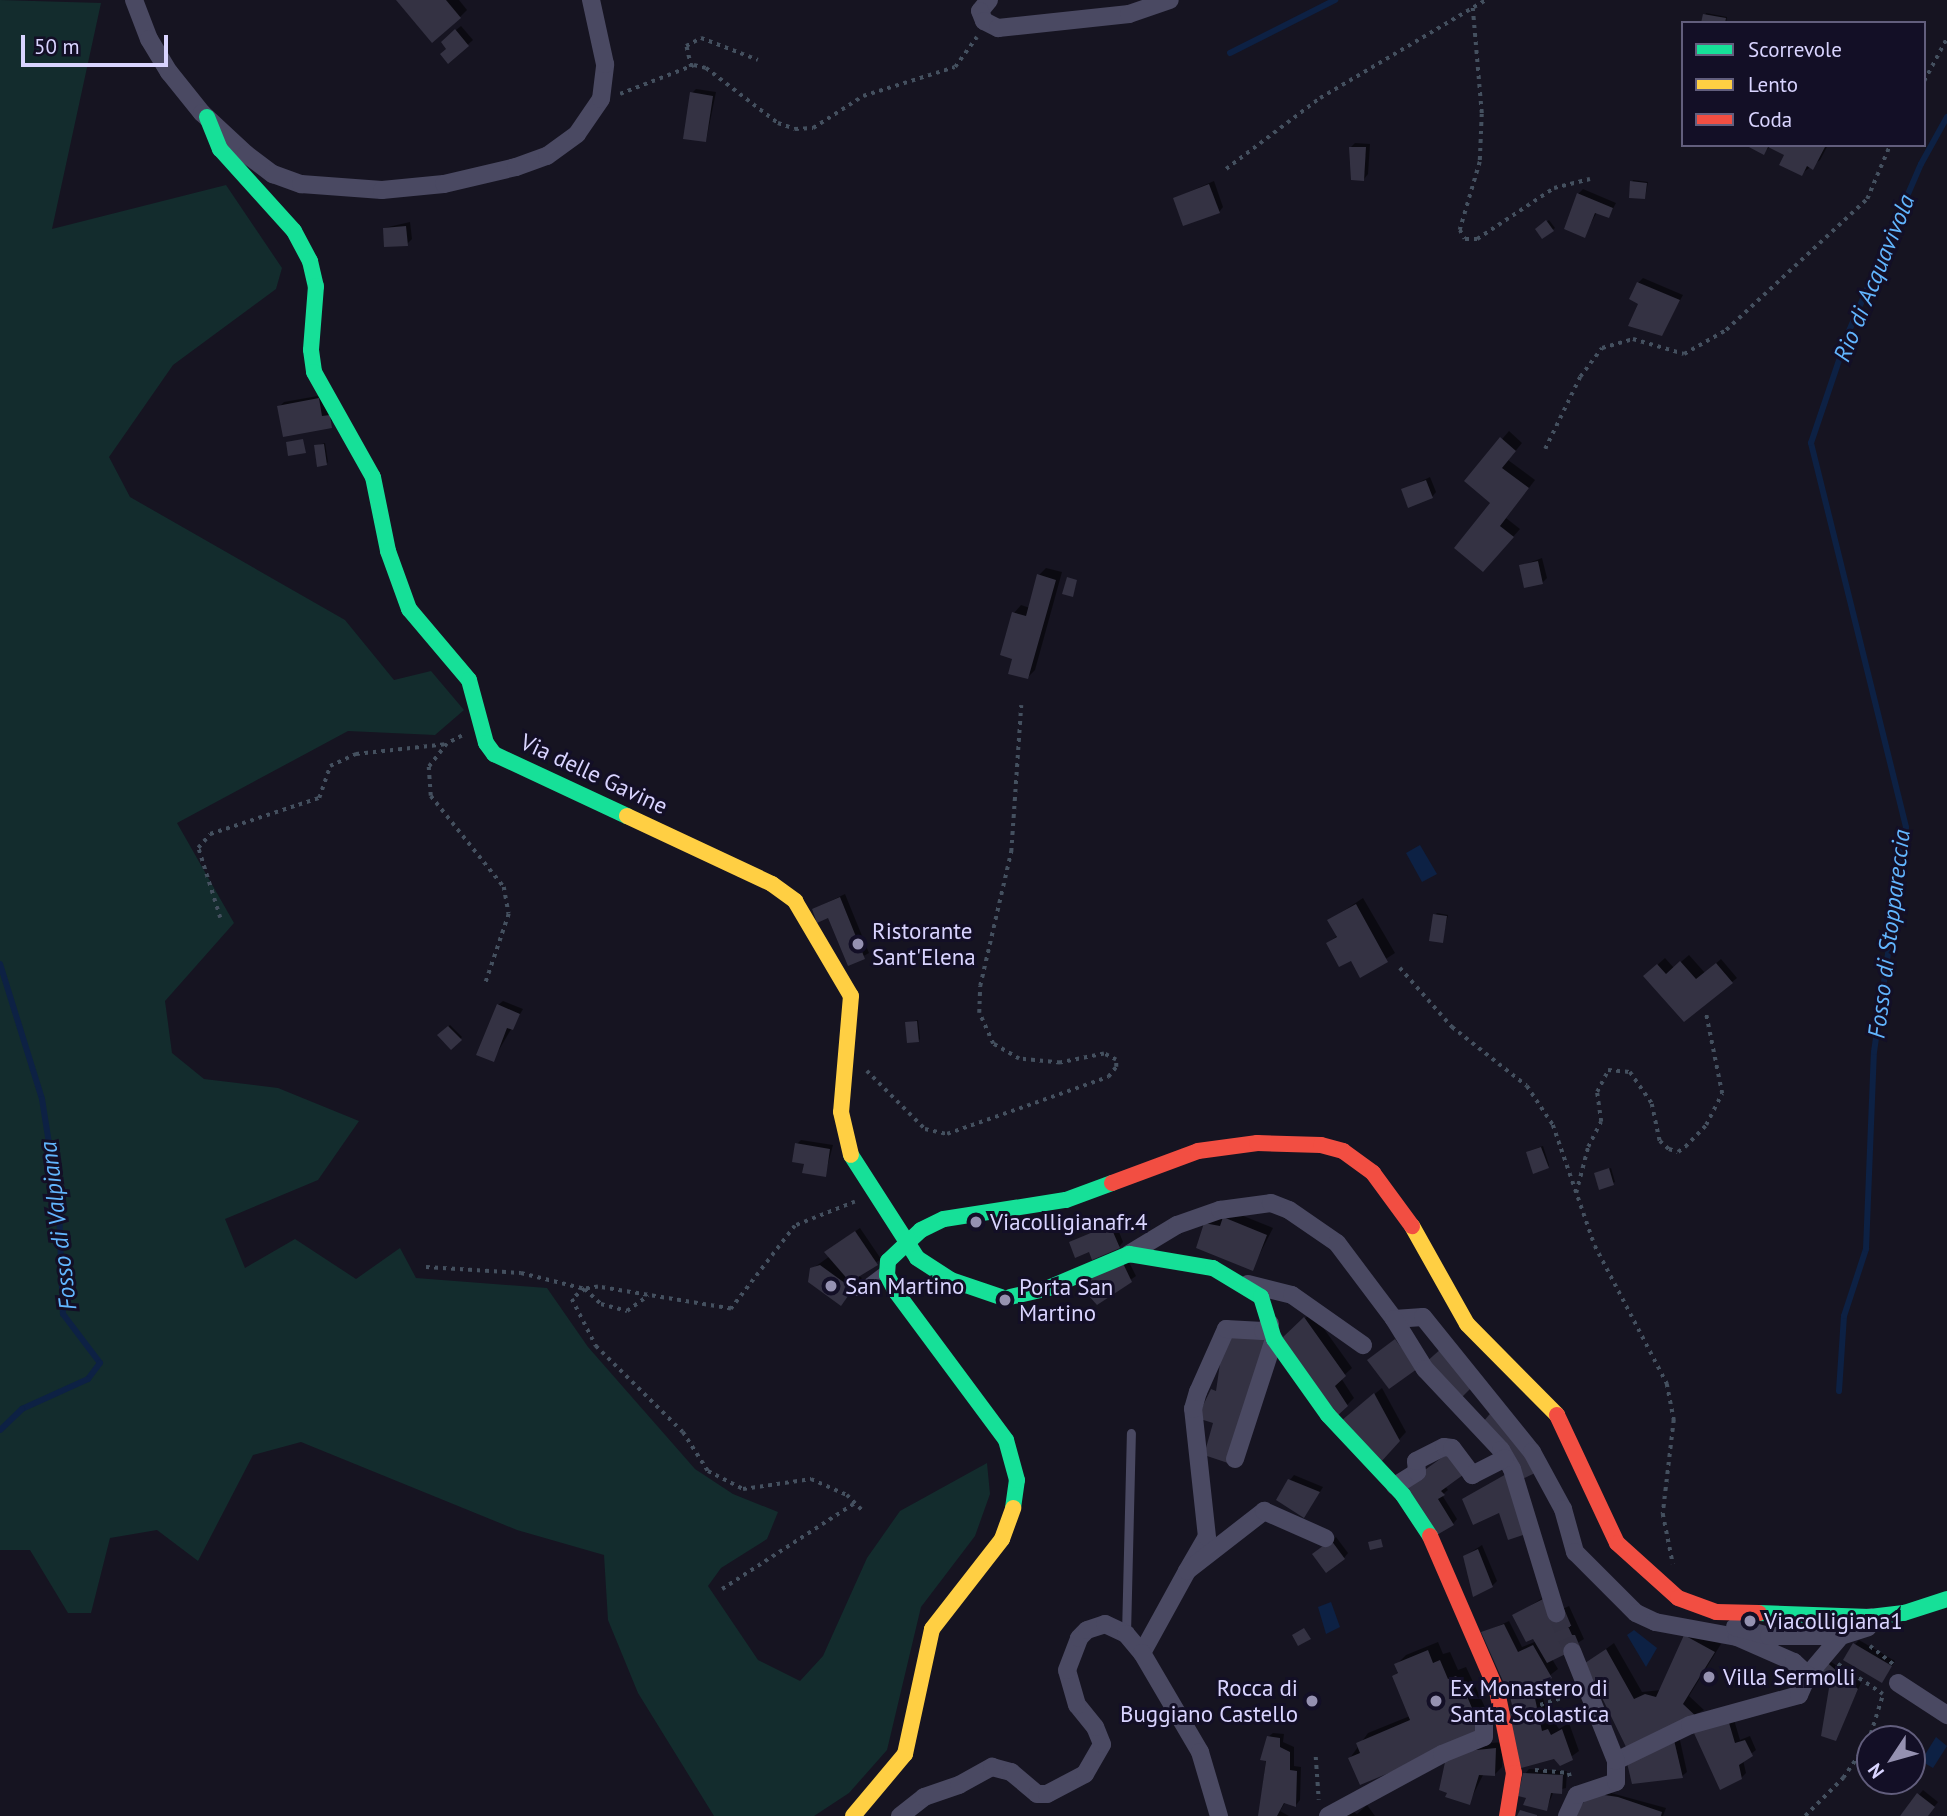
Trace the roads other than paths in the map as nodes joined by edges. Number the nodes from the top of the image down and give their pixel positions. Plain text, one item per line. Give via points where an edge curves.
1 (134, 0) edge
2 (591, 0) edge
3 (989, 0) edge
4 (1170, 0) edge
5 (207, 117) junction
6 (904, 1243) junction
7 (1129, 1254) junction
8 (886, 1268) junction
9 (1242, 1283) junction
10 (856, 1291) dead end
11 (1394, 1319) junction
12 (1272, 1331) junction
13 (1363, 1345) dead end
14 (1131, 1433) dead end
15 (1505, 1458) junction
16 (1236, 1459) dead end
17 (1395, 1486) junction
18 (1325, 1538) dead end
19 (1187, 1571) junction
20 (1947, 1599) edge
21 (1556, 1613) tunnel mouth
22 (1870, 1616) junction
23 (1720, 1617) junction
24 (1126, 1634) junction
25 (1846, 1635) junction
26 (1776, 1645) junction
27 (1572, 1651) tunnel mouth
28 (1142, 1653) junction
29 (1808, 1675) junction
30 (1898, 1683) road end
31 (1947, 1715) edge
32 (1484, 1716) dead end
33 (1620, 1759) junction
34 (1323, 1809) edge
35 (853, 1816) edge
36 (900, 1816) edge
37 (1219, 1816) edge
38 (1507, 1816) edge
39 (1567, 1816) edge

1 - 5 street, Via delle Gavine via 169,72
2 - 5 street, Via delle Gavine via 605,64 601,99 578,134 547,156 444,184 382,190 326,188 273,174
3 - 4 street via 980,11 987,24 1044,26 1129,14
5 - 6 street, Via delle Gavine via 220,149 294,231 310,261 316,286 311,350 314,372 373,477 391,559 409,609 469,680 477,697 481,730 494,754 772,884 795,901 845,980 850,996 841,1112 845,1140
6 - 7 street, Via delle Gavine via 917,1258 951,1280 1006,1297 1048,1287
6 - 8 street
6 - 23 street via 944,1219 1066,1199 1198,1151 1288,1142 1343,1151 1373,1173 1400,1206 1467,1324 1559,1417 1607,1526 1628,1557 1678,1598
7 - 9 street via 1213,1268
7 - 11 street via 1195,1217 1270,1203 1289,1210 1337,1243
8 - 10 lane
8 - 35 street via 896,1292 1006,1440 1017,1480 1012,1520 1002,1539 932,1629 905,1754
9 - 12 street via 1261,1297
9 - 13 street via 1292,1295
11 - 15 street via 1425,1369
11 - 26 street via 1423,1317 1497,1406 1551,1482 1575,1552 1636,1613 1655,1622
12 - 16 street
12 - 17 street via 1328,1415
12 - 19 street via 1226,1329 1198,1392 1193,1409 1207,1537
14 - 24 lane
15 - 17 street via 1472,1475 1452,1448 1444,1447 1416,1461 1417,1472
15 - 21 street via 1524,1501
17 - 38 street via 1432,1537 1487,1665 1514,1773
18 - 19 street via 1264,1511
19 - 28 street
20 - 22 street via 1904,1614
22 - 23 street
22 - 25 street via 1868,1627
23 - 26 street
24 - 28 street
24 - 36 street via 1105,1623 1097,1625 1079,1639 1070,1657 1072,1693 1102,1744 1085,1774 1048,1794 1037,1794 1011,1772 992,1767 924,1797
25 - 26 street
25 - 29 street
26 - 29 street
27 - 33 street
28 - 37 street via 1200,1752
29 - 33 street via 1799,1695 1690,1725
30 - 31 street
32 - 34 street via 1484,1737
33 - 39 street via 1616,1782 1577,1795

